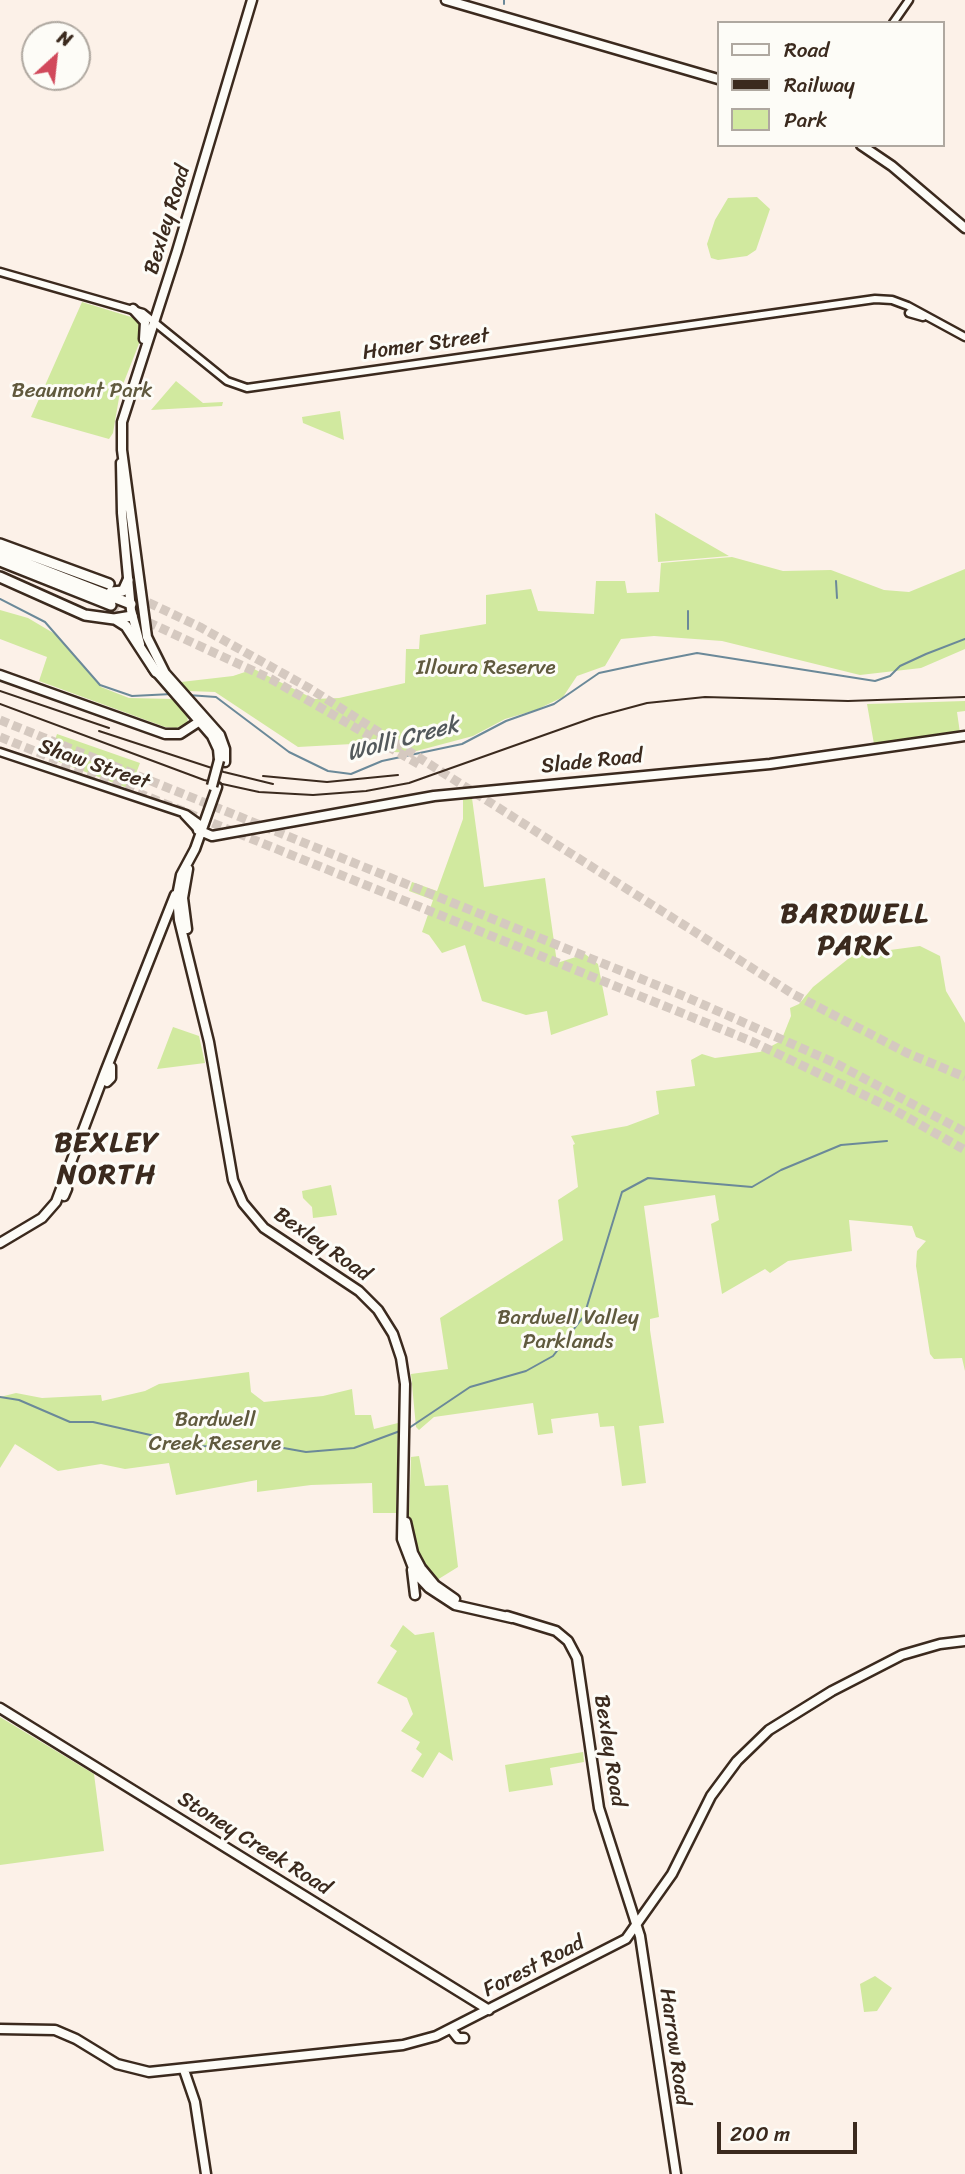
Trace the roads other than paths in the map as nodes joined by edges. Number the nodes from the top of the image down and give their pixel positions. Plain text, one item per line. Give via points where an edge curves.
1 (252, 0) edge
2 (446, 0) edge
3 (909, 0) edge
4 (894, 21) edge
5 (716, 78) edge
6 (864, 147) edge
7 (965, 228) edge
8 (0, 272) edge
9 (133, 309) junction
10 (156, 321) junction
11 (965, 337) edge
12 (142, 359) junction
13 (122, 450) junction
14 (0, 544) edge
15 (0, 553) edge
16 (0, 561) edge
17 (0, 577) edge
18 (128, 580) junction
19 (109, 584) dead end
20 (96, 589) junction
21 (111, 605) tunnel mouth
22 (136, 609) junction
23 (114, 619) junction
24 (156, 672) junction
25 (0, 675) edge
26 (174, 689) junction
27 (203, 719) junction
28 (965, 736) edge
29 (0, 752) edge
30 (200, 828) junction
31 (190, 856) junction
32 (177, 889) junction
33 (179, 917) junction
34 (163, 930) junction
35 (191, 959) junction
36 (1, 1243) edge
37 (404, 1518) junction
38 (411, 1564) junction
39 (415, 1595) dead end
40 (512, 1618) junction
41 (962, 1640) edge
42 (0, 1707) edge
43 (637, 1924) junction
44 (489, 2010) junction
45 (0, 2029) edge
46 (194, 2069) junction
47 (184, 2070) junction
48 (195, 2105) junction
49 (206, 2174) edge
50 (676, 2174) edge

1 - 10 main road, Bexley Road
2 - 5 main road
3 - 4 street
6 - 7 main road
8 - 9 street, Homer Street
9 - 10 street, Homer Street
9 - 12 main road via 146,326
10 - 11 street, Homer Street via 227,381 250,388 824,305 886,300
10 - 12 main road, Bexley Road
12 - 13 main road, Bexley Road via 124,410
13 - 18 main road, Bexley Road via 120,494
13 - 22 main road, Bexley Road
14 - 19 highway
15 - 20 highway
16 - 21 highway
17 - 23 highway via 64,608
18 - 20 highway via 117,593
18 - 22 main road, Bexley Road
20 - 22 highway
22 - 23 highway
22 - 24 main road, Bexley Road via 144,653
22 - 26 main road, Bexley Road
23 - 24 highway via 126,626
24 - 26 main road, Bexley Road
25 - 27 main road via 165,734 180,733
26 - 27 main road, Bexley Road
27 - 30 main road, Bexley Road via 222,740 222,761
28 - 30 main road, Slade Road via 769,764 435,796 224,832
29 - 30 street, Shaw Street via 176,811
30 - 31 main road, Bexley Road
31 - 32 main road, Bexley Road
31 - 33 main road, Bexley Road
32 - 33 main road, Bexley Road
32 - 34 main road
33 - 34 main road
33 - 35 main road, Bexley Road
33 - 35 main road, Bexley Road
34 - 36 main road via 63,1191 50,1216
35 - 37 main road, Bexley Road via 229,1164 239,1195 272,1236 352,1285 378,1310 393,1334 401,1357 405,1420
37 - 38 main road, Bexley Road via 402,1539
37 - 40 main road, Bexley Road via 416,1560 435,1585 456,1600
38 - 39 main road
38 - 40 main road, Bexley Road via 425,1584 448,1601
40 - 43 main road, Bexley Road via 556,1631 575,1653 599,1808
41 - 43 main road, Forest Road via 902,1655 769,1730 737,1761 711,1796 691,1841
42 - 44 main road, Stoney Creek Road
43 - 44 main road, Forest Road via 618,1944
43 - 50 main road, Harrow Road
44 - 46 main road, Forest Road via 429,2039 403,2045
45 - 47 main road, Forest Road via 55,2030 123,2067 149,2072
46 - 47 main road, Forest Road
46 - 48 main road
47 - 48 main road
48 - 49 main road

